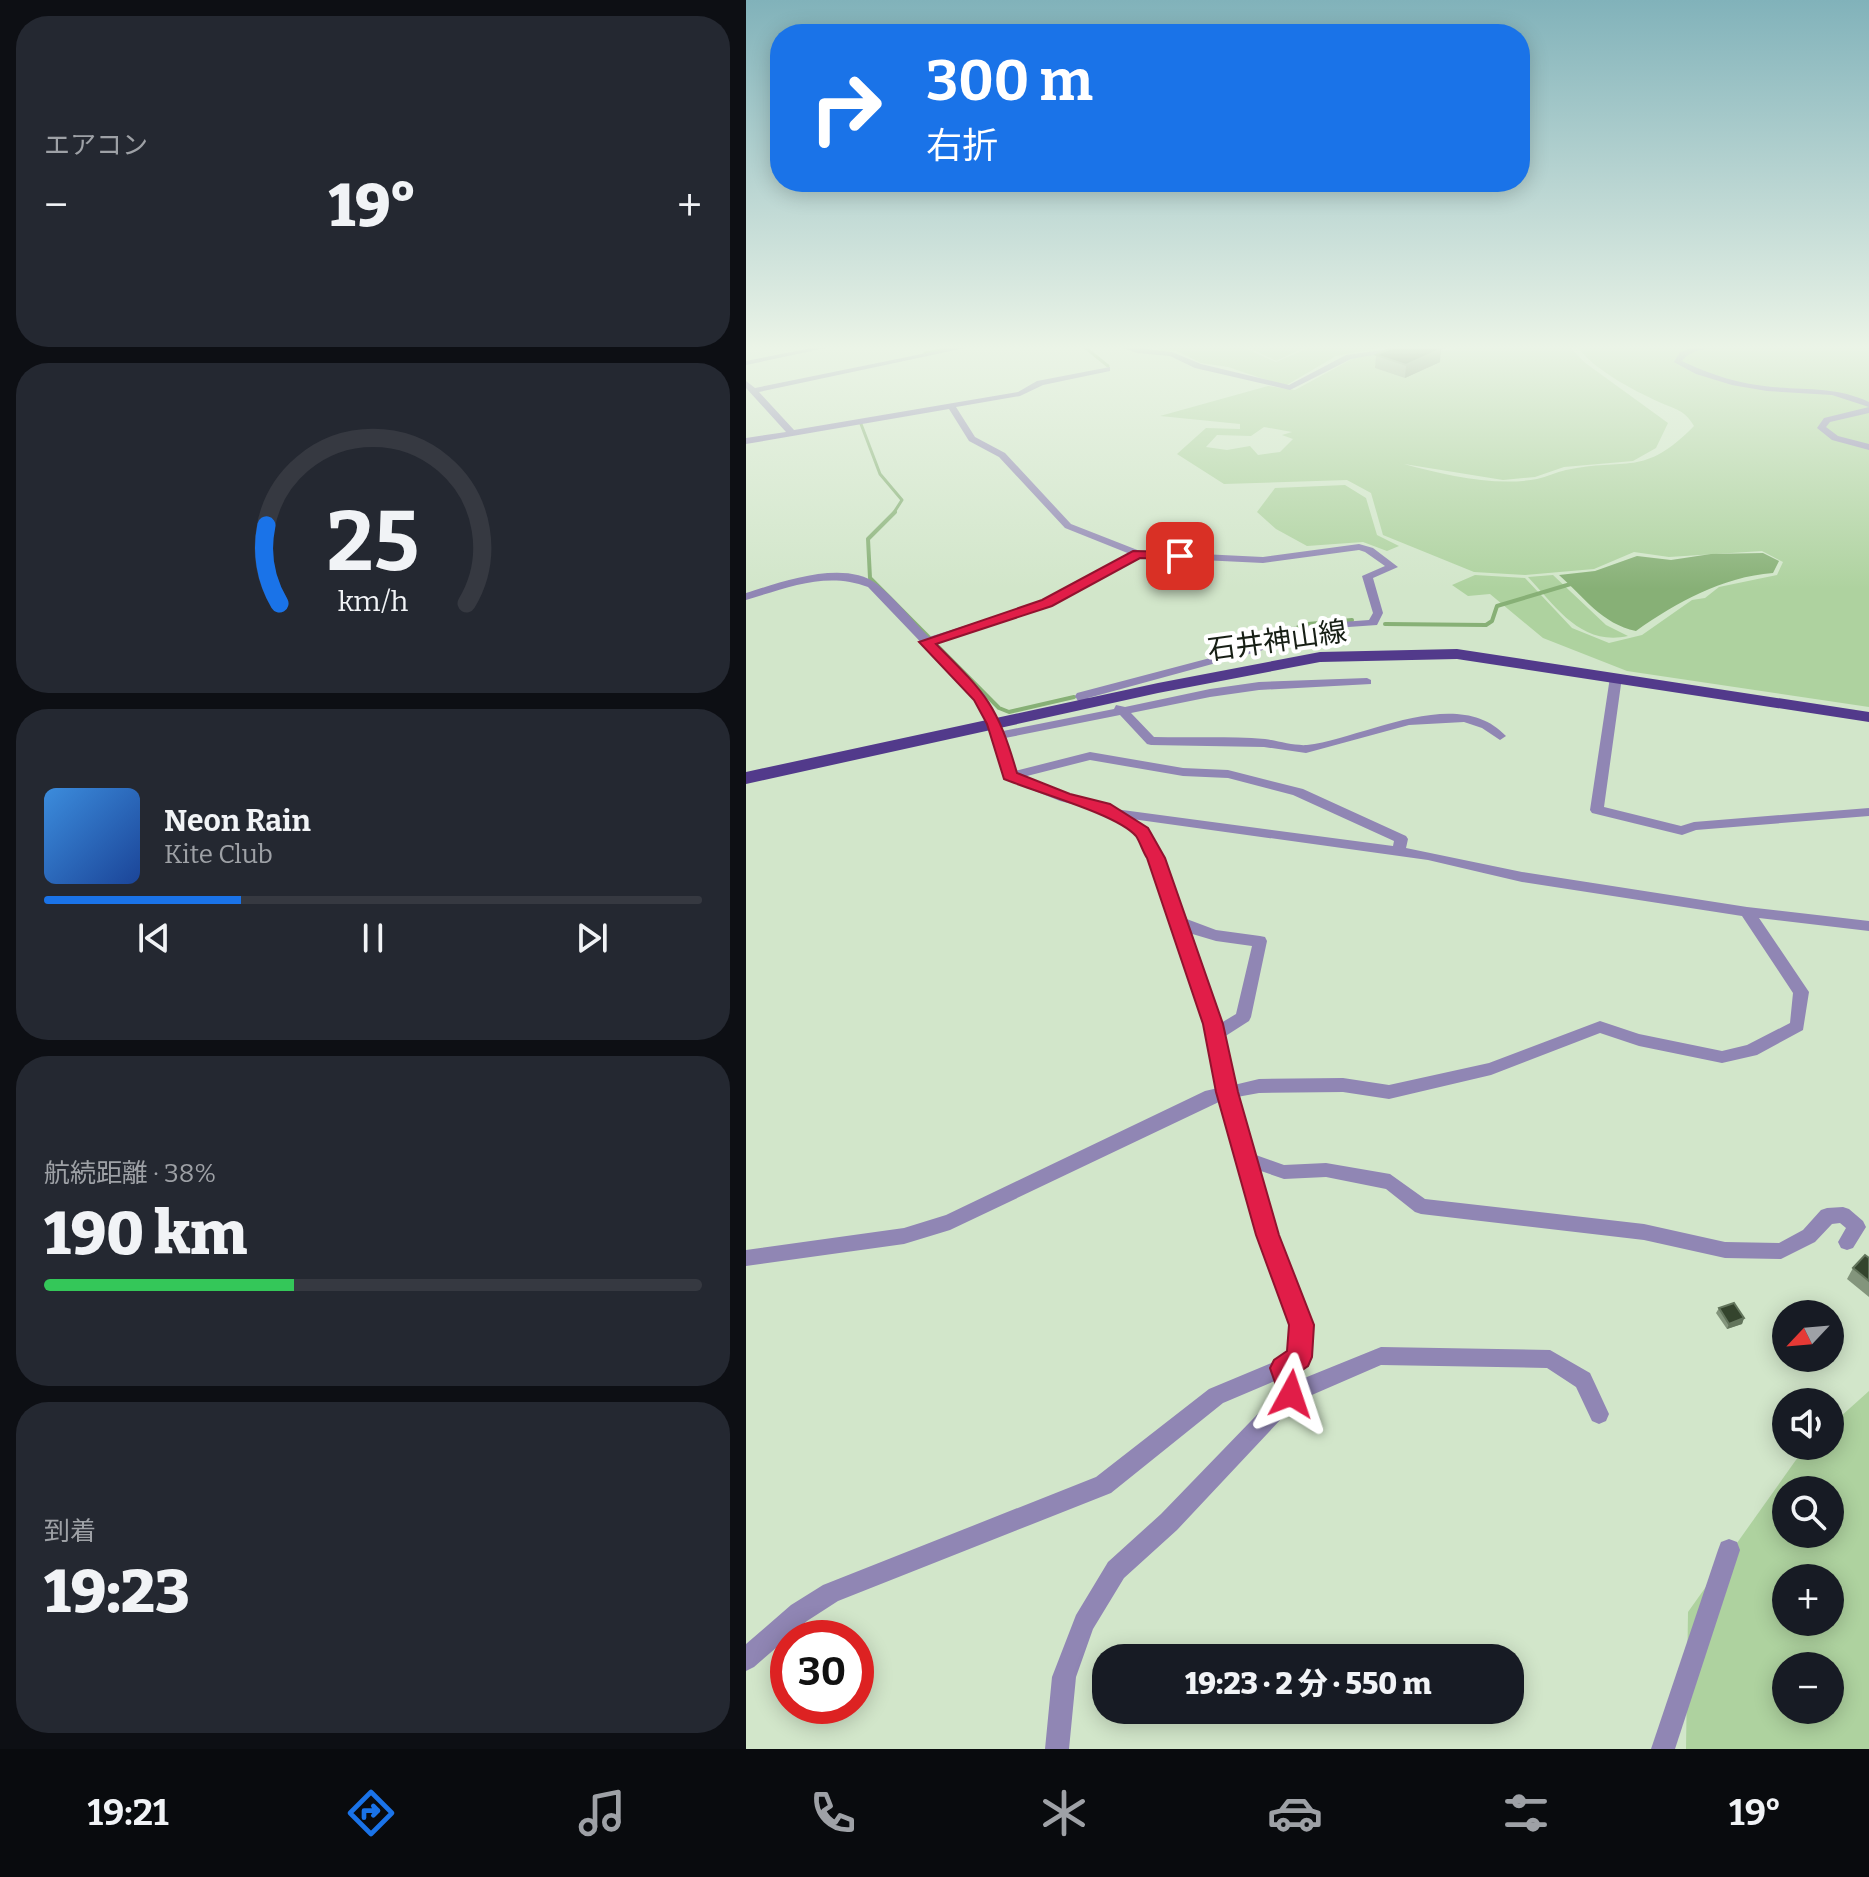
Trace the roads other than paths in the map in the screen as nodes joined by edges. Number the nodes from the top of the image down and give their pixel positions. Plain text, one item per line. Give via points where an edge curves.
1 (786, 427) edge
2 (831, 427) edge
3 (964, 427) edge
4 (1822, 427) edge
5 (792, 433) junction
6 (746, 441) edge
7 (1869, 447) edge
8 (1138, 554) junction
9 (746, 597) edge
10 (931, 641) junction
11 (1616, 677) junction
12 (1367, 682) dead end
13 (1085, 703) junction
14 (1120, 708) junction
15 (1869, 717) edge
16 (997, 730) junction
17 (1500, 736) dead end
18 (1010, 776) junction
19 (746, 778) edge
20 (1107, 812) junction
21 (1869, 812) edge
22 (1399, 851) junction
23 (1747, 912) junction
24 (1176, 920) junction
25 (1869, 926) edge
26 (1215, 1034) junction
27 (1227, 1092) junction
28 (1246, 1159) junction
29 (1847, 1242) dead end
30 (746, 1258) edge
31 (1283, 1368) junction
32 (1291, 1394) junction
33 (1599, 1414) dead end
34 (1729, 1550) dead end
35 (746, 1659) edge
36 (1057, 1749) edge
37 (1663, 1749) edge

1 - 5 street
2 - 5 street
3 - 8 street via 972,439 1002,455 1068,526
4 - 7 street via 1835,438
5 - 6 street
8 - 10 street via 1047,603
8 - 13 street via 1263,560 1359,547 1393,567 1367,576 1378,613 1373,623 1319,626 1256,649 1081,696
9 - 10 street via 824,577 862,580
10 - 16 street via 981,698
11 - 13 main road, 石井神山線 via 1457,654 1320,657
11 - 15 main road, 石井神山線
11 - 21 street via 1597,810 1682,831
12 - 14 street via 1259,686
13 - 16 main road, 石井神山線
14 - 16 street
14 - 17 street via 1151,741 1306,749 1409,721 1465,718
16 - 18 street
16 - 19 main road, 石井神山線
18 - 20 street
18 - 22 street via 1090,756 1228,774 1298,792 1401,839
20 - 22 street
20 - 24 street via 1142,832
22 - 23 street via 1522,877
23 - 25 street
23 - 27 street via 1801,992 1797,1026 1751,1051 1722,1057 1600,1027 1491,1069 1389,1092 1343,1085 1259,1086
24 - 26 street
24 - 26 street via 1224,939 1260,941 1243,1017
26 - 27 street
27 - 28 street
27 - 30 street via 950,1222 904,1236
28 - 29 street via 1284,1172 1326,1170 1390,1182 1421,1206 1644,1232 1725,1250 1781,1251 1809,1236 1827,1216 1843,1215 1857,1227
28 - 31 street via 1267,1235 1302,1325 1299,1357
31 - 32 street
31 - 35 street via 1216,1396 1103,1485 831,1593
32 - 33 street via 1381,1356 1550,1359 1583,1380
32 - 36 street via 1116,1570 1084,1623 1064,1677
34 - 37 street

